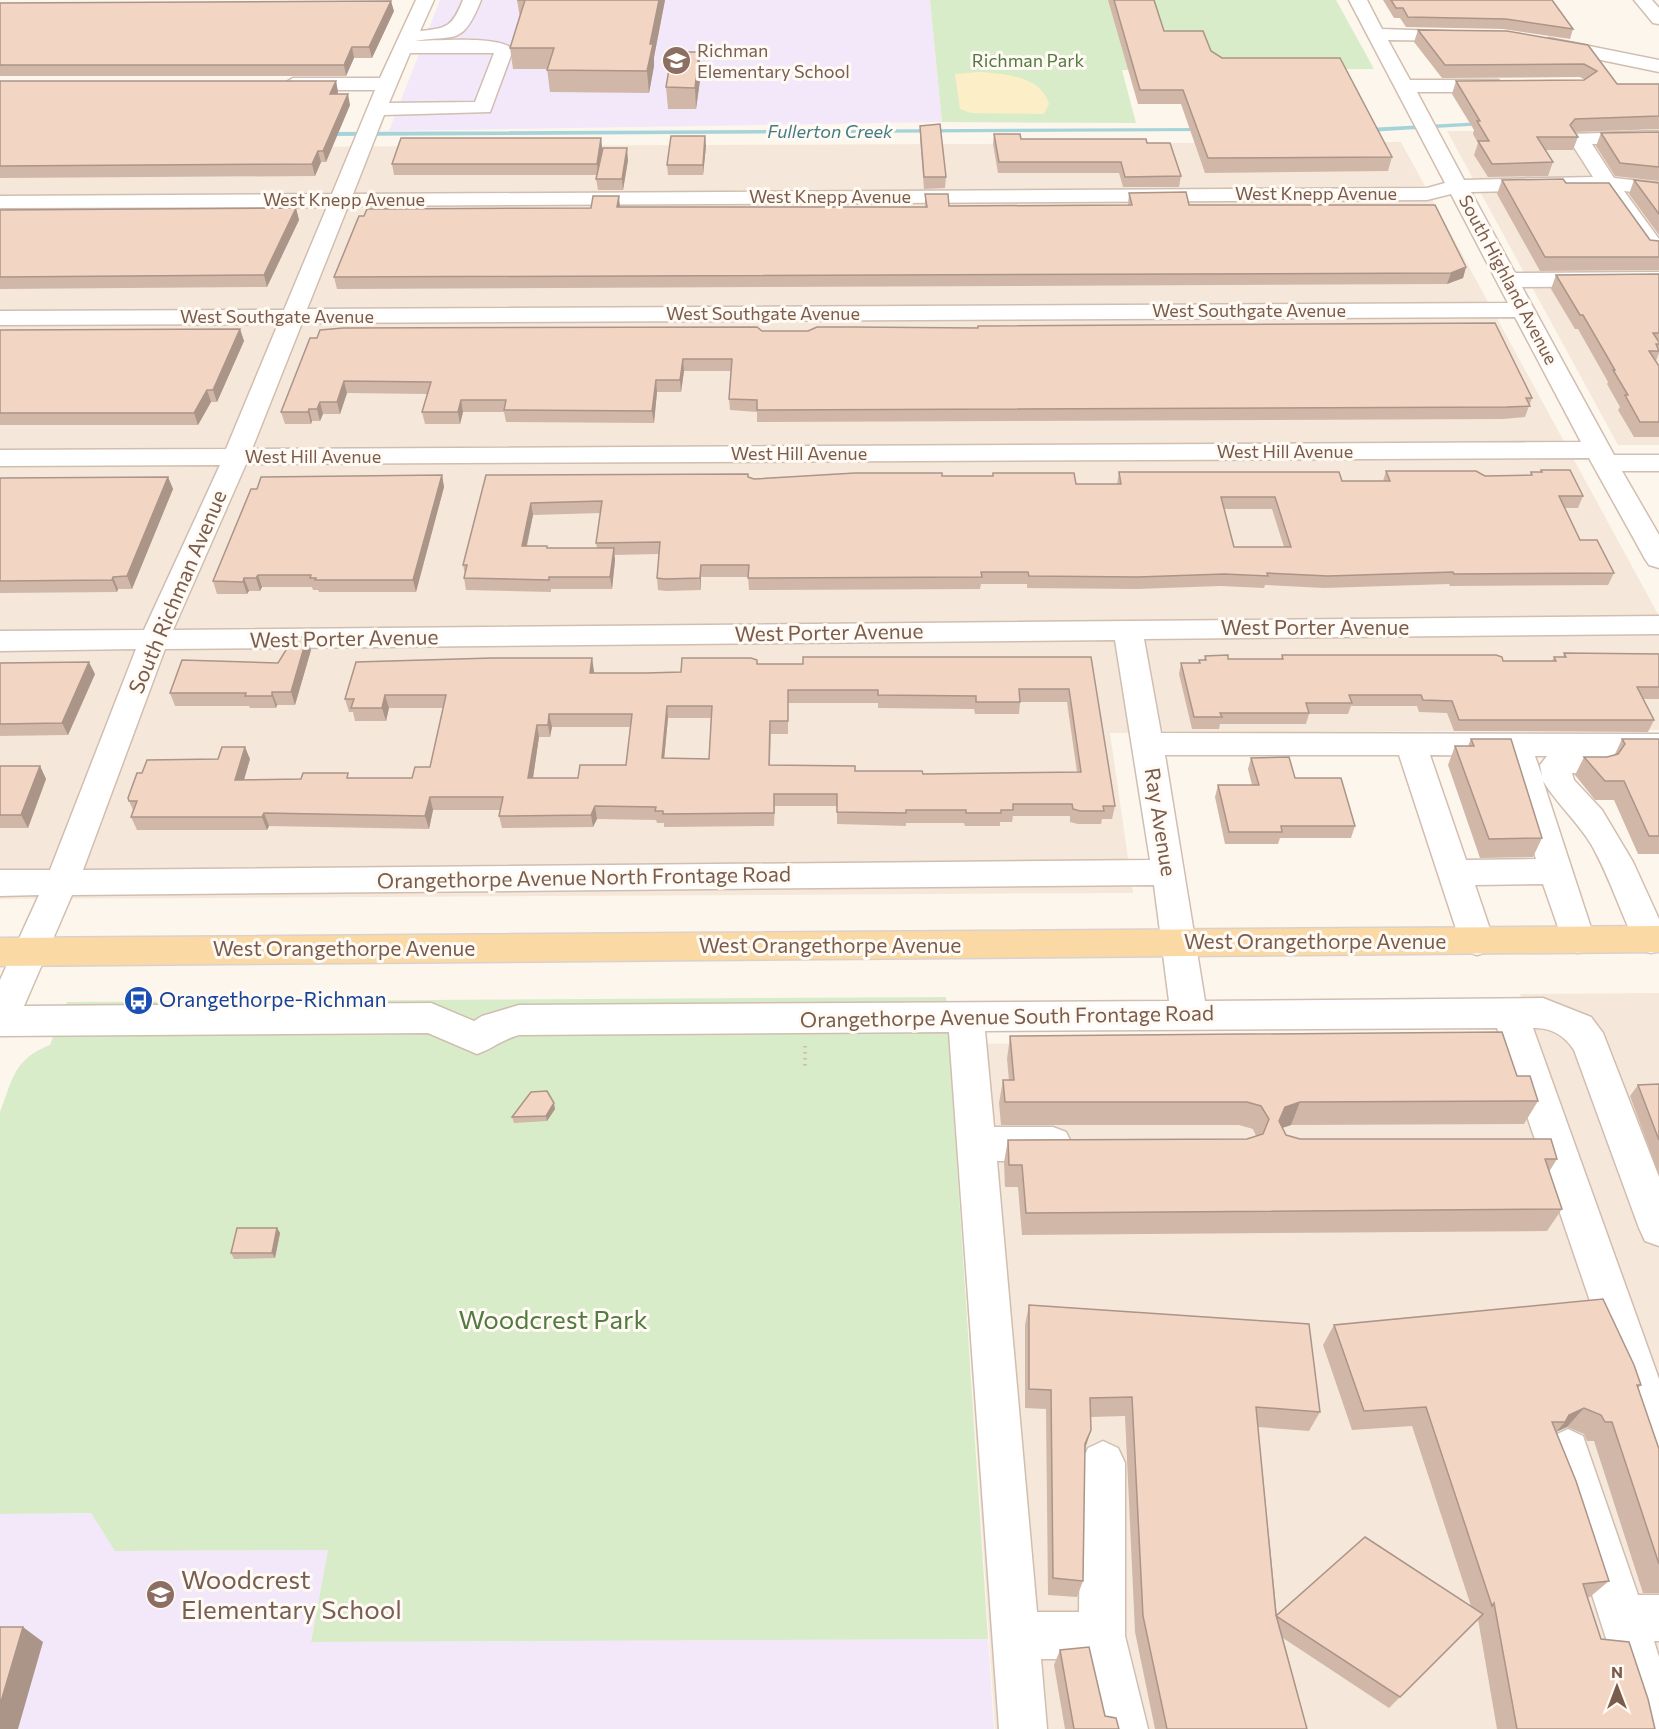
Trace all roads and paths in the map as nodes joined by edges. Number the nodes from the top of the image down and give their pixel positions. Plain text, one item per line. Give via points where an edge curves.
1 (472, 0) edge
2 (1358, 0) edge
3 (1643, 0) edge
4 (424, 2) edge
5 (402, 4) dead end
6 (1659, 19) edge
7 (1376, 34) junction
8 (1480, 36) edge
9 (406, 41) junction
10 (1535, 41) edge
11 (1659, 66) edge
12 (273, 84) edge
13 (387, 84) junction
14 (1404, 86) junction
15 (1515, 86) edge
16 (370, 127) junction
17 (1659, 137) edge
18 (1607, 183) junction
19 (1457, 186) junction
20 (1659, 189) edge
21 (340, 201) junction
22 (0, 202) edge
23 (1659, 247) edge
24 (1508, 279) junction
25 (1659, 279) edge
26 (1525, 310) junction
27 (294, 316) junction
28 (0, 318) edge
29 (1601, 456) junction
30 (236, 457) junction
31 (0, 458) edge
32 (1659, 463) edge
33 (1659, 559) edge
34 (1659, 625) edge
35 (1128, 630) junction
36 (0, 641) edge
37 (154, 641) junction
38 (1147, 744) junction
39 (1516, 745) junction
40 (1659, 745) edge
41 (1411, 746) junction
42 (1659, 764) edge
43 (1556, 871) junction
44 (1169, 872) junction
45 (1454, 873) junction
46 (0, 883) edge
47 (61, 883) junction
48 (1655, 939) edge
49 (1578, 940) junction
50 (1477, 941) junction
51 (1178, 942) junction
52 (16, 951) edge
53 (1527, 1013) junction
54 (1189, 1015) junction
55 (966, 1017) junction
56 (0, 1020) edge
57 (976, 1144) junction
58 (1084, 1144) edge
59 (1659, 1228) edge
60 (1659, 1439) edge
61 (1568, 1451) dead end
62 (1102, 1463) dead end
63 (1641, 1618) edge
64 (1016, 1635) junction
65 (1102, 1636) junction
66 (1023, 1729) edge
67 (1124, 1729) edge
68 (1659, 1729) edge

1 - 9 street via 461,26 451,33
2 - 7 street, South Highland Avenue
3 - 6 street
4 - 5 street
4 - 9 street, South Richman Avenue
7 - 8 street
7 - 14 street, South Highland Avenue
9 - 13 street, South Richman Avenue
9 - 16 street via 504,50 483,108
10 - 11 street
12 - 13 street
13 - 16 street, South Richman Avenue
14 - 15 street
14 - 19 street, South Highland Avenue
16 - 21 street, South Richman Avenue
17 - 18 street via 1578,138
18 - 19 street, West Knepp Avenue
18 - 20 street, West Knepp Avenue
18 - 23 street via 1654,247
19 - 21 street, West Knepp Avenue via 1427,194
19 - 24 street, South Highland Avenue
21 - 22 street, West Knepp Avenue
21 - 27 street, South Richman Avenue
24 - 25 street
24 - 26 street, South Highland Avenue
26 - 27 street, West Southgate Avenue
26 - 29 street, South Highland Avenue
27 - 28 street, West Southgate Avenue
27 - 30 street, South Richman Avenue
29 - 30 street, West Hill Avenue
29 - 32 street, West Hill Avenue
29 - 33 street, South Highland Avenue
30 - 31 street, West Hill Avenue
30 - 37 street, South Richman Avenue
34 - 35 street, West Porter Avenue
35 - 37 street, West Porter Avenue
35 - 38 street, Ray Avenue
36 - 37 street, West Porter Avenue
37 - 47 street, South Richman Avenue
38 - 41 street
38 - 44 street, Ray Avenue
39 - 40 street
39 - 41 street
39 - 43 street
41 - 45 street
42 - 48 street via 1560,762 1555,769 1561,786 1590,817 1613,855
43 - 45 street
43 - 49 street
44 - 47 street, Orangethorpe Avenue North Frontage Road
44 - 51 street, Ray Avenue
45 - 50 street
46 - 47 street, Orangethorpe Avenue North Frontage Road
47 - 52 street, South Richman Avenue
48 - 49 main road, West Orangethorpe Avenue
49 - 50 main road, West Orangethorpe Avenue
50 - 51 main road, West Orangethorpe Avenue
51 - 52 main road, West Orangethorpe Avenue
51 - 54 street, Ray Avenue
52 - 56 street, South Richman Avenue
53 - 54 street, Orangethorpe Avenue South Frontage Road
53 - 59 street via 1578,1027 1590,1044
53 - 60 street via 1538,1142
54 - 55 street, Orangethorpe Avenue South Frontage Road
55 - 56 street, Orangethorpe Avenue South Frontage Road via 519,1020 495,1026 477,1039 431,1018
55 - 57 street
57 - 58 street
57 - 64 street
61 - 63 street
62 - 65 street
63 - 68 street
64 - 65 street
64 - 66 street
65 - 67 street

